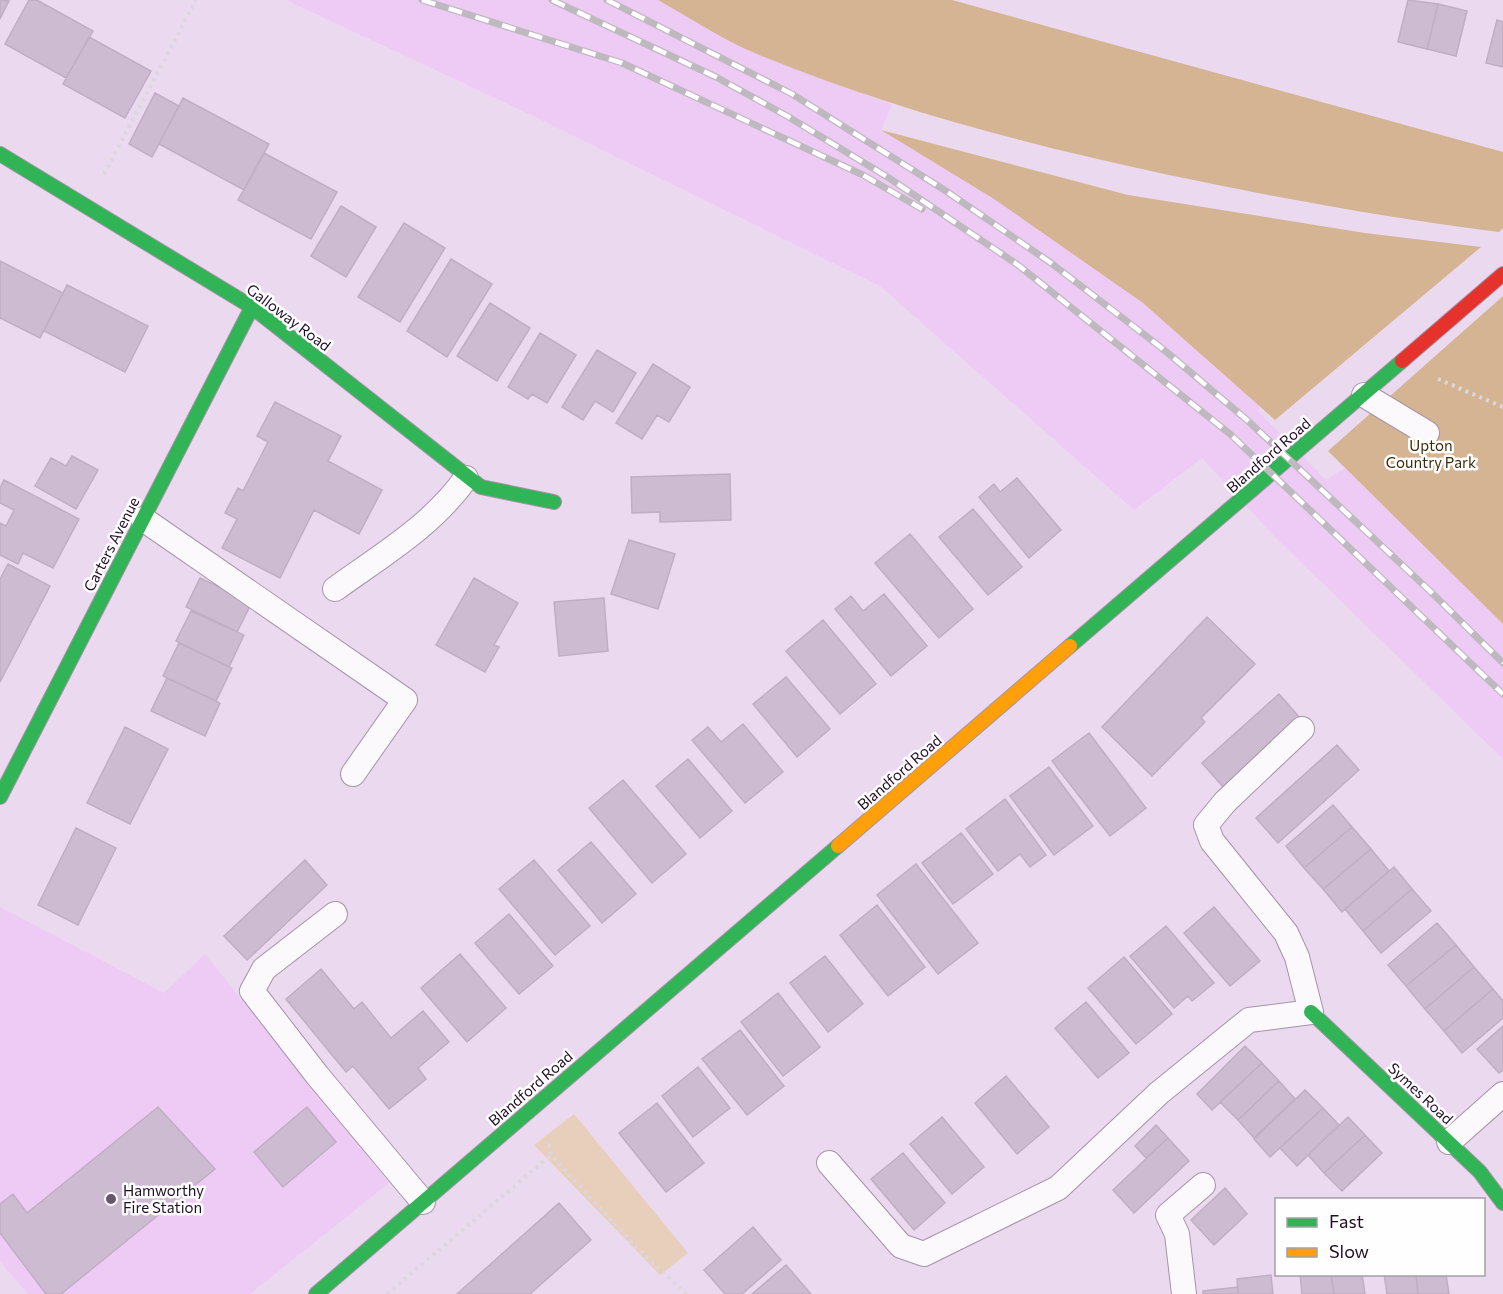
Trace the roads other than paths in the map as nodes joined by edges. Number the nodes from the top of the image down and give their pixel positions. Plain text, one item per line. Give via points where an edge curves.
1 (0, 154) edge
2 (1503, 274) edge
3 (252, 307) junction
4 (1364, 395) junction
5 (1427, 433) dead end
6 (466, 478) junction
7 (554, 502) dead end
8 (143, 519) junction
9 (335, 589) dead end
10 (1302, 729) dead end
11 (353, 774) dead end
12 (0, 797) edge
13 (335, 915) dead end
14 (1311, 1012) junction
15 (1503, 1094) edge
16 (1449, 1142) junction
17 (829, 1163) dead end
18 (1203, 1185) dead end
19 (423, 1202) junction
20 (1503, 1203) edge
21 (316, 1294) edge
22 (1184, 1294) edge

1 - 3 main road, Galloway Road
2 - 4 main road, Blandford Road
3 - 6 main road, Galloway Road
3 - 8 main road, Carters Avenue
4 - 5 lane
4 - 19 main road, Blandford Road
6 - 7 main road, Galloway Road via 481,487
6 - 9 lane via 428,522
8 - 11 lane via 405,700
8 - 12 main road, Carters Avenue
10 - 14 lane via 1206,825 1212,841 1286,933 1297,957
13 - 19 lane via 264,969 252,990
14 - 16 main road, Symes Road
14 - 17 lane via 1249,1020 1159,1093 1058,1188 924,1254 901,1246
15 - 16 lane
16 - 20 main road, Symes Road via 1480,1172
18 - 22 lane via 1168,1215 1177,1234
19 - 21 main road, Blandford Road

